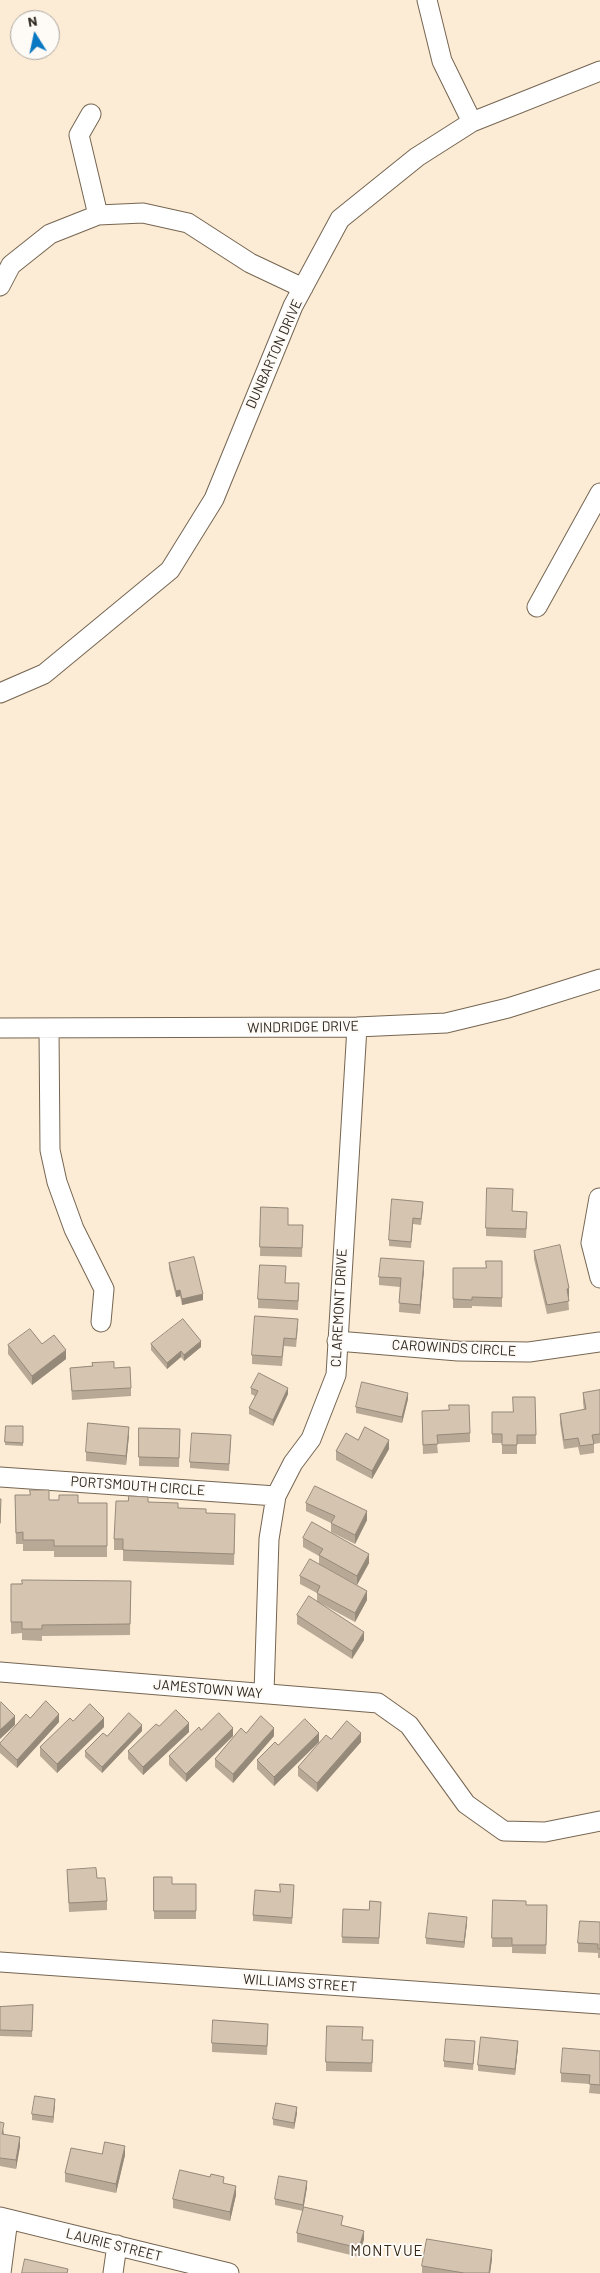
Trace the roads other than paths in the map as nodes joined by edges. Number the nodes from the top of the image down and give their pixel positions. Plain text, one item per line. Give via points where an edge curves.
1 (427, 0) edge
2 (600, 71) edge
3 (91, 114) dead end
4 (472, 122) junction
5 (98, 215) junction
6 (0, 286) edge
7 (303, 288) junction
8 (600, 493) edge
9 (537, 607) dead end
10 (0, 692) edge
11 (600, 980) edge
12 (357, 1027) junction
13 (0, 1028) edge
14 (49, 1029) junction
15 (599, 1198) edge
16 (600, 1278) edge
17 (101, 1322) dead end
18 (337, 1341) junction
19 (600, 1342) edge
20 (0, 1477) edge
21 (276, 1496) junction
22 (0, 1672) edge
23 (264, 1693) junction
24 (600, 1822) edge
25 (0, 1962) edge
26 (600, 2004) edge
27 (4, 2218) edge
28 (117, 2245) junction
29 (1, 2273) edge
30 (113, 2273) edge
31 (229, 2273) edge

1 - 4 street via 442,61
2 - 4 street, DUNBARTON DRIVE
3 - 5 street via 78,135
4 - 7 street, DUNBARTON DRIVE via 417,157 340,219
5 - 6 street via 50,234 11,266
5 - 7 street via 143,213 188,223 250,263
7 - 10 street, DUNBARTON DRIVE via 244,421 214,499 170,570 44,674
8 - 9 street
11 - 12 street, WINDRIDGE DRIVE via 446,1023
12 - 14 street, WINDRIDGE DRIVE
12 - 18 street, CLAREMONT DRIVE
13 - 14 street, WINDRIDGE DRIVE
14 - 17 street via 50,1150 57,1182 74,1229 104,1289
15 - 16 street via 591,1243
18 - 19 street, CAROWINDS CIRCLE via 458,1351 529,1352
18 - 21 street, CLAREMONT DRIVE via 336,1375 327,1402 311,1439 293,1463
20 - 21 street, PORTSMOUTH CIRCLE
21 - 23 street, CLAREMONT DRIVE via 269,1539
22 - 23 street, JAMESTOWN WAY
23 - 24 street, JAMESTOWN WAY via 378,1703 409,1725 466,1804 504,1831 544,1832
25 - 26 street, WILLIAMS STREET
27 - 28 street, LAURIE STREET
27 - 29 street
28 - 30 street
28 - 31 street, LAURIE STREET

